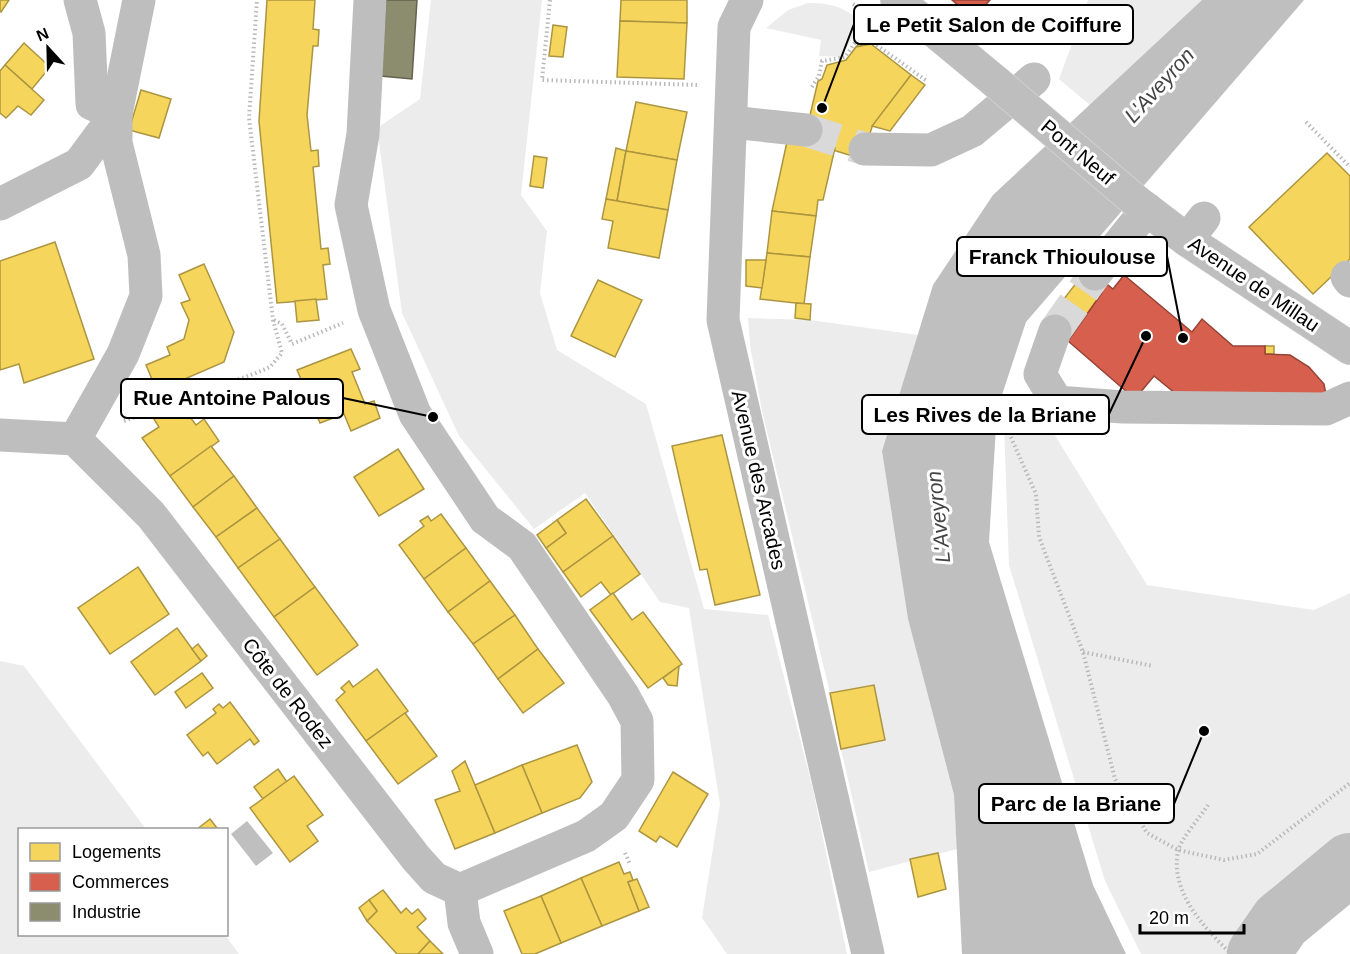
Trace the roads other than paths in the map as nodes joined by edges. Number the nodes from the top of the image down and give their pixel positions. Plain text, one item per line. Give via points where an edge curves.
1 (80, 0) edge
2 (139, 0) edge
3 (370, 0) edge
4 (747, 0) edge
5 (897, 0) edge
6 (1034, 79) dead end
7 (116, 114) junction
8 (731, 123) junction
9 (806, 130) tunnel mouth
10 (865, 149) tunnel mouth
11 (0, 204) edge
12 (1148, 210) junction
13 (1095, 274) tunnel mouth
14 (1055, 331) tunnel mouth
15 (1350, 348) edge
16 (1350, 398) edge
17 (0, 435) edge
18 (75, 439) junction
19 (460, 890) junction
20 (477, 954) edge
21 (868, 954) edge

1 - 7 street via 89,33 92,104
2 - 7 street
3 - 19 street via 363,134 351,205 374,310 415,414 485,519 522,546 623,694 637,721 638,780 614,816 586,836
4 - 8 street, Avenue des Arcades via 734,27
5 - 12 street, Pont Neuf, bridge
6 - 10 street via 972,131 931,150
7 - 11 street via 78,164
7 - 18 street via 116,143 144,255 146,296 123,354
8 - 9 street
8 - 21 street, Avenue des Arcades via 723,320
12 - 13 street
12 - 15 street, Avenue de Millau via 1195,229
14 - 16 street via 1040,374 1057,402 1124,407 1326,409
17 - 18 street
18 - 19 street, Côte de Rodez via 151,515 416,858 434,878
19 - 20 street via 464,923

